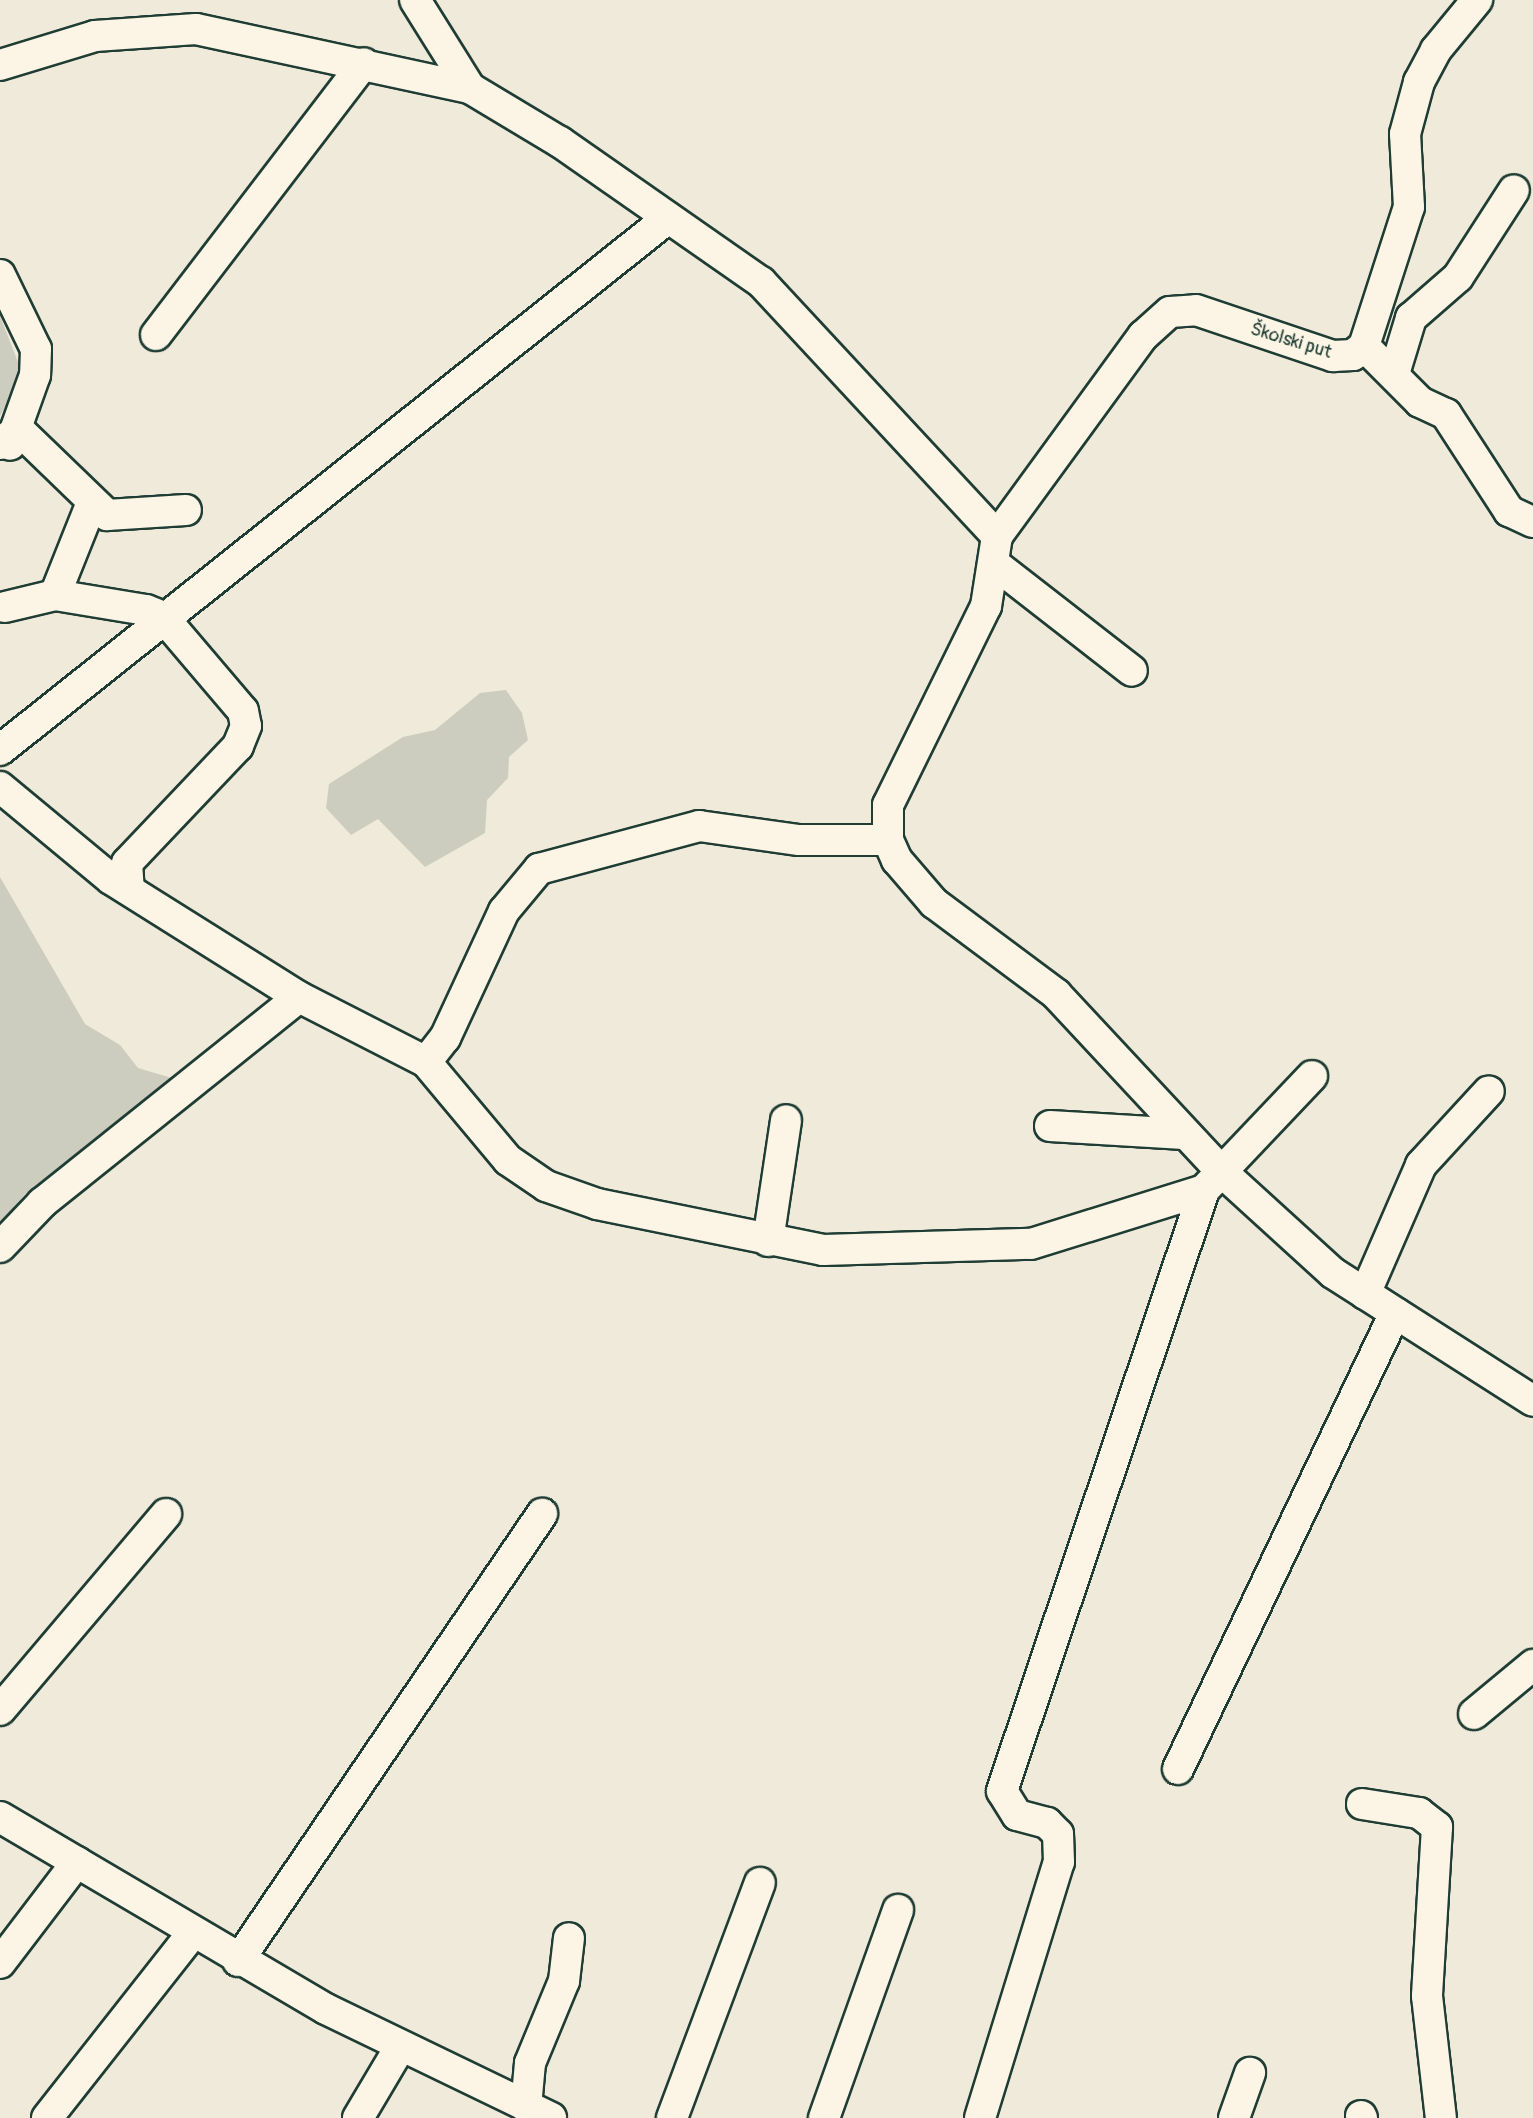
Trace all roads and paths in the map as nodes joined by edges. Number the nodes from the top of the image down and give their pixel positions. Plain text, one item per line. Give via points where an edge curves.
1 (415, 0) edge
2 (1477, 0) edge
3 (364, 63) junction
4 (0, 65) edge
5 (470, 88) junction
6 (1514, 190) dead end
7 (668, 218) junction
8 (0, 275) edge
9 (156, 335) dead end
10 (1364, 346) junction
11 (1394, 373) junction
12 (9, 436) edge
13 (0, 464) edge
14 (91, 505) junction
15 (186, 510) dead end
16 (1533, 522) edge
17 (997, 551) junction
18 (55, 595) junction
19 (2, 612) edge
20 (163, 617) junction
21 (1132, 671) dead end
22 (0, 750) edge
23 (0, 787) edge
24 (888, 840) junction
25 (129, 889) junction
26 (299, 997) junction
27 (426, 1062) junction
28 (1312, 1076) dead end
29 (1489, 1091) dead end
30 (786, 1120) dead end
31 (1050, 1126) dead end
32 (1184, 1134) junction
33 (1213, 1181) junction
34 (768, 1241) junction
35 (0, 1247) edge
36 (1365, 1294) junction
37 (1395, 1313) junction
38 (1533, 1401) edge
39 (166, 1514) dead end
40 (542, 1514) dead end
41 (1533, 1665) edge
42 (0, 1710) edge
43 (1474, 1714) dead end
44 (1178, 1769) dead end
45 (1362, 1804) dead end
46 (0, 1817) edge
47 (77, 1862) junction
48 (760, 1883) dead end
49 (898, 1910) dead end
50 (192, 1934) junction
51 (569, 1938) dead end
52 (238, 1961) junction
53 (0, 1963) edge
54 (399, 2049) junction
55 (1250, 2073) dead end
56 (539, 2112) edge
57 (47, 2118) edge
58 (358, 2118) edge
59 (673, 2118) edge
60 (824, 2118) edge
61 (980, 2118) edge
62 (1234, 2118) edge
63 (1441, 2118) edge

1 - 5 street
2 - 10 street via 1419,82 1405,134 1409,206
3 - 4 street via 196,29 95,36
3 - 5 street
3 - 9 street
5 - 7 street
6 - 11 street via 1458,277 1411,318
7 - 17 street via 761,282
7 - 20 street via 289,526
8 - 12 street via 36,349 35,375
10 - 11 street
10 - 17 street, Školski put via 1353,355 1332,356 1196,310 1170,312 1143,336
11 - 16 street via 1420,402 1446,414 1508,511
12 - 13 street
12 - 14 street
14 - 15 street via 128,519
14 - 18 street
17 - 21 street
17 - 24 street via 986,606 898,775 888,805
18 - 19 street
18 - 20 street via 98,599
20 - 22 street
20 - 25 street via 243,711 246,726 238,746 131,856
23 - 25 street
24 - 27 street via 799,840 699,826 539,869 505,911 445,1038
24 - 32 street via 934,903 1056,994
25 - 26 street
26 - 27 street
26 - 35 street via 42,1203
27 - 34 street via 508,1160 545,1185 597,1204
28 - 33 street
29 - 36 street via 1421,1165
30 - 34 street
31 - 32 street
32 - 33 street
33 - 34 street via 1031,1244 823,1250
33 - 36 street
33 - 61 street via 1002,1791 1017,1815 1047,1822 1058,1834 1059,1862
36 - 37 street
37 - 38 street
37 - 44 street
39 - 42 street
40 - 52 street
41 - 43 street
45 - 63 street via 1419,1813 1437,1827 1427,1996
46 - 47 street
47 - 50 street
47 - 53 street
48 - 59 street
49 - 60 street
50 - 52 street
50 - 57 street
51 - 56 street via 564,1981 530,2063
52 - 54 street
54 - 56 street
54 - 58 street
55 - 62 street

